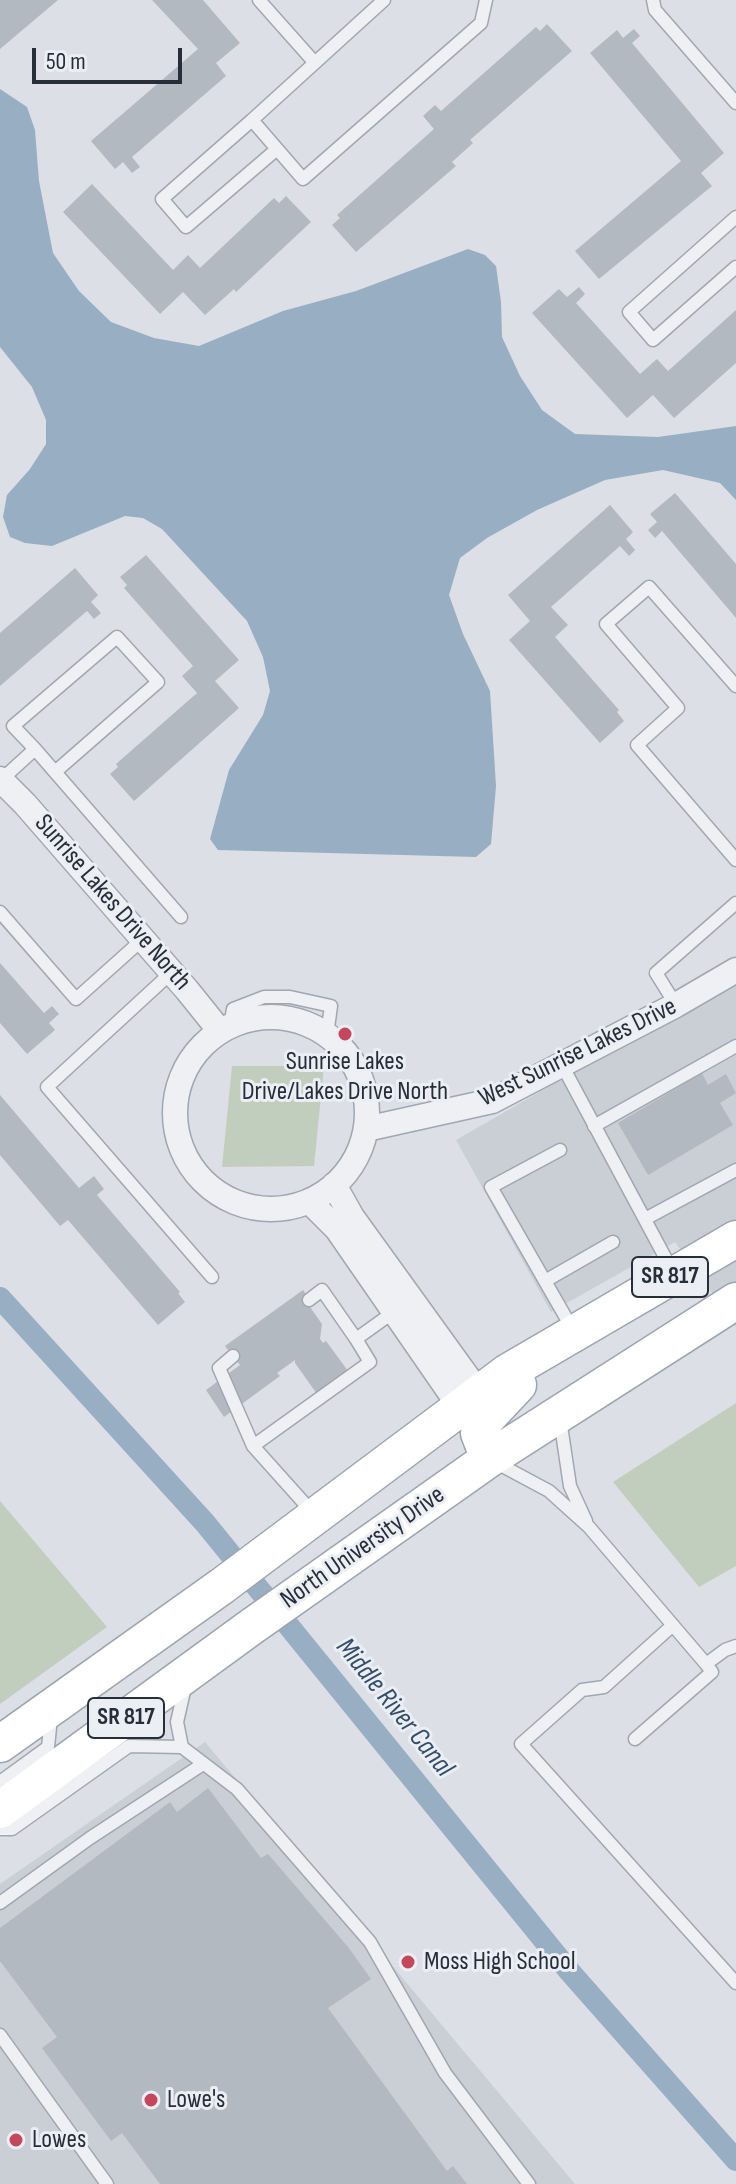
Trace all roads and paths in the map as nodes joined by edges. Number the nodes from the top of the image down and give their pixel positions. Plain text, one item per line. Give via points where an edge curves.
1 (259, 0) edge
2 (384, 0) edge
3 (486, 0) edge
4 (653, 0) edge
5 (315, 63) junction
6 (736, 103) edge
7 (252, 120) junction
8 (277, 149) junction
9 (736, 217) edge
10 (736, 267) edge
11 (736, 686) edge
12 (35, 749) junction
13 (55, 772) junction
14 (0, 779) edge
15 (736, 860) edge
16 (736, 903) edge
17 (0, 912) edge
18 (181, 917) dead end
19 (143, 939) junction
20 (736, 970) edge
21 (172, 972) junction
22 (676, 1005) junction
23 (225, 1029) junction
24 (736, 1046) edge
25 (562, 1065) junction
26 (594, 1126) junction
27 (366, 1129) junction
28 (560, 1150) dead end
29 (736, 1170) edge
30 (334, 1185) junction
31 (309, 1201) junction
32 (645, 1219) junction
33 (736, 1239) edge
34 (613, 1242) dead end
35 (675, 1274) junction
36 (212, 1277) dead end
37 (545, 1281) junction
38 (309, 1300) dead end
39 (735, 1302) edge
40 (395, 1311) junction
41 (566, 1338) junction
42 (356, 1339) junction
43 (233, 1356) dead end
44 (470, 1400) junction
45 (560, 1412) junction
46 (253, 1446) junction
47 (489, 1459) junction
48 (315, 1515) junction
49 (589, 1527) junction
50 (673, 1625) junction
51 (736, 1646) edge
52 (706, 1664) junction
53 (194, 1669) junction
54 (51, 1707) junction
55 (635, 1739) dead end
56 (0, 1744) edge
57 (182, 1747) junction
58 (203, 1764) junction
59 (0, 1782) edge
60 (0, 1810) edge
61 (0, 1829) edge
62 (0, 1903) edge
63 (736, 1983) edge
64 (0, 2035) edge
65 (107, 2184) edge
66 (529, 2184) edge

1 - 5 lane
2 - 5 lane
3 - 8 lane via 481,23 303,179
4 - 6 lane via 655,10
5 - 7 lane
7 - 8 lane
7 - 8 lane via 162,199 186,227
9 - 10 lane via 629,312 653,340
11 - 15 lane via 649,587 606,624 678,708 637,745
12 - 13 lane
12 - 13 lane via 13,726 117,637 158,682
12 - 14 lane
13 - 18 lane
14 - 19 street, Sunrise Lakes Drive North
16 - 22 lane via 656,973
17 - 19 lane via 76,999
19 - 21 street, Sunrise Lakes Drive North
20 - 22 street, West Sunrise Lakes Drive
21 - 23 street, Sunrise Lakes Drive North
21 - 36 lane via 47,1087
22 - 25 street, West Sunrise Lakes Drive
23 - 27 street via 274,1017 302,1022 327,1035 359,1077
23 - 31 street via 201,1046 178,1087 177,1135 186,1157 218,1193 239,1203 263,1209
24 - 26 lane
25 - 26 lane
25 - 27 street, West Sunrise Lakes Drive via 492,1101
26 - 32 lane
27 - 30 street via 360,1150
28 - 37 lane via 491,1187
29 - 32 lane
30 - 31 street
30 - 44 street
31 - 40 street via 337,1229
32 - 35 lane
33 - 35 main road, North University Drive / SR 817
34 - 37 lane
35 - 41 main road, North University Drive / SR 817
37 - 41 lane
38 - 42 lane via 322,1290
39 - 45 main road, North University Drive / SR 817
40 - 42 lane
40 - 44 street
41 - 44 main road, North University Drive / SR 817
41 - 47 main road via 486,1419 479,1433
42 - 46 lane via 370,1362
43 - 46 lane via 219,1368
44 - 48 main road, North University Drive / SR 817
45 - 47 main road, North University Drive / SR 817
45 - 49 lane via 570,1486
46 - 48 lane
47 - 49 lane via 549,1491
47 - 53 main road, North University Drive / SR 817
48 - 54 main road, North University Drive / SR 817
49 - 50 lane
50 - 52 lane
50 - 63 lane via 604,1687 582,1690 521,1744
51 - 52 lane
52 - 55 lane via 712,1672
53 - 57 lane via 177,1722
53 - 60 main road, North University Drive / SR 817
54 - 56 main road, North University Drive / SR 817
54 - 59 lane via 48,1747
57 - 58 lane
57 - 61 lane via 129,1746 12,1829
58 - 62 lane
58 - 66 lane via 237,1789 370,1942 445,2073
64 - 65 lane

